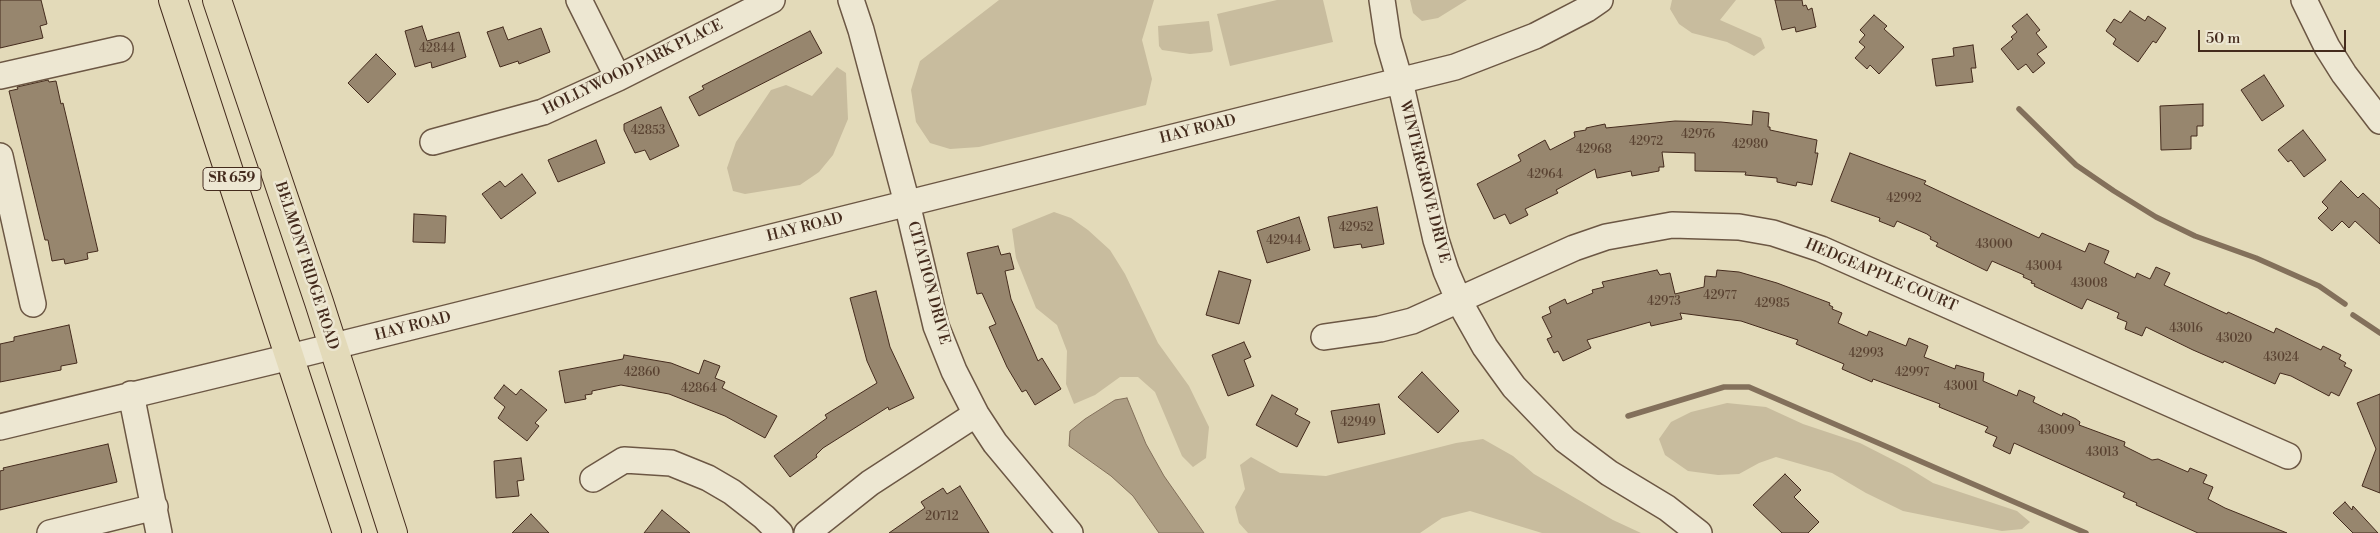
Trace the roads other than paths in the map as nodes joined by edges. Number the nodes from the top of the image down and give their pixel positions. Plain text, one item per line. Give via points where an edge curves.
1 (173, 0) edge
2 (217, 0) edge
3 (579, 0) edge
4 (772, 0) edge
5 (850, 0) edge
6 (1382, 0) edge
7 (1600, 0) edge
8 (2304, 0) edge
9 (120, 49) dead end
10 (0, 76) edge
11 (618, 78) junction
12 (1400, 81) junction
13 (2380, 121) edge
14 (433, 142) dead end
15 (0, 156) edge
16 (907, 203) junction
17 (1459, 301) junction
18 (33, 304) dead end
19 (1324, 338) dead end
20 (333, 346) junction
21 (290, 357) junction
22 (131, 394) junction
23 (976, 414) junction
24 (0, 427) edge
25 (2288, 456) dead end
26 (593, 479) dead end
27 (155, 508) junction
28 (50, 533) edge
29 (160, 533) edge
30 (347, 533) edge
31 (393, 533) edge
32 (780, 533) edge
33 (806, 533) edge
34 (1070, 533) edge
35 (1699, 533) edge

1 - 21 main road, SR 659
2 - 20 main road, BELMONT RIDGE ROAD / SR 659
3 - 11 street
4 - 11 street, HOLLYWOOD PARK PLACE
5 - 16 street, CITATION DRIVE
6 - 12 street, WINTERGROVE DRIVE via 1388,40
7 - 12 street, HAY ROAD via 1526,39 1455,67
8 - 13 street via 2327,47
9 - 10 street
11 - 14 street, HOLLYWOOD PARK PLACE via 543,112
12 - 16 street, HAY ROAD
12 - 17 street, WINTERGROVE DRIVE via 1436,240
15 - 18 street
16 - 20 street, HAY ROAD
16 - 23 street, CITATION DRIVE via 936,326
17 - 19 street, HEDGEAPPLE COURT via 1412,321
17 - 25 street, HEDGEAPPLE COURT via 1574,248 1638,229 1706,224 1764,232 1821,249
17 - 35 street, WINTERGROVE DRIVE via 1485,347 1542,419 1610,473 1667,508
20 - 21 street, HAY ROAD
20 - 31 main road, BELMONT RIDGE ROAD / SR 659
21 - 22 street, HAY ROAD
21 - 30 main road, SR 659
22 - 24 street, HAY ROAD
22 - 27 street
23 - 33 street via 870,483
23 - 34 street, CITATION DRIVE via 1015,469
26 - 32 street via 624,460 671,463 732,492 764,516
27 - 28 street
27 - 29 street

